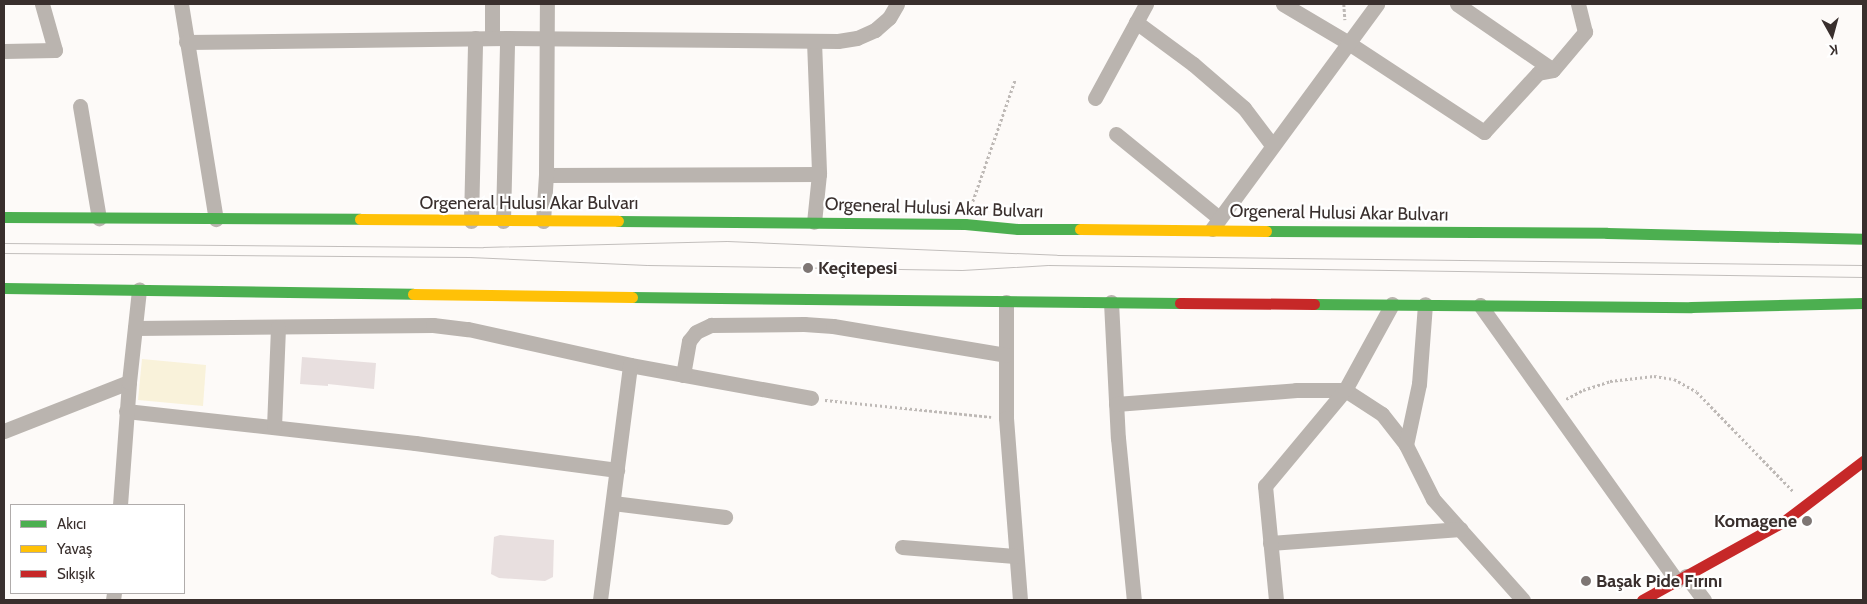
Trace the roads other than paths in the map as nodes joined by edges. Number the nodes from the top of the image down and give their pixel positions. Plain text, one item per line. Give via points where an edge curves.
1 (42, 4) edge
2 (181, 4) edge
3 (492, 4) edge
4 (547, 4) edge
5 (897, 4) edge
6 (1146, 4) edge
7 (1283, 4) edge
8 (1377, 4) edge
9 (1457, 4) edge
10 (1578, 4) edge
11 (1136, 22) junction
12 (475, 38) junction
13 (500, 38) junction
14 (547, 38) junction
15 (814, 40) junction
16 (186, 42) junction
17 (1347, 42) junction
18 (4, 51) edge
19 (1554, 70) junction
20 (1095, 98) dead end
21 (80, 106) dead end
22 (1116, 134) dead end
23 (1272, 145) junction
24 (819, 174) junction
25 (546, 175) junction
26 (4, 217) edge
27 (99, 218) junction
28 (216, 219) junction
29 (471, 220) junction
30 (503, 221) junction
31 (543, 221) junction
32 (814, 222) junction
33 (1215, 224) junction
34 (1863, 229) edge
35 (1857, 239) edge
36 (4, 288) edge
37 (139, 290) junction
38 (1006, 302) junction
39 (1111, 302) junction
40 (1863, 303) edge
41 (1392, 304) junction
42 (1425, 304) junction
43 (1480, 305) junction
44 (278, 327) junction
45 (135, 328) junction
46 (1006, 355) junction
47 (630, 365) junction
48 (683, 375) junction
49 (129, 382) junction
50 (1345, 390) junction
51 (811, 398) road end
52 (1116, 404) junction
53 (126, 411) junction
54 (274, 427) junction
55 (4, 431) edge
56 (1406, 445) junction
57 (1863, 461) edge
58 (617, 470) junction
59 (613, 503) junction
60 (120, 504) edge
61 (726, 517) dead end
62 (1460, 530) junction
63 (1270, 543) junction
64 (902, 547) dead end
65 (1015, 556) junction
66 (1681, 578) junction
67 (600, 600) edge
68 (1020, 600) edge
69 (1134, 600) edge
70 (1276, 600) edge
71 (1523, 600) edge
72 (1642, 600) edge
73 (1704, 600) edge

1 - 18 street via 55,50
2 - 16 street
3 - 13 street
4 - 14 street
5 - 15 street via 889,18 866,35 848,40
6 - 11 street
7 - 17 street
8 - 17 street
9 - 19 street
10 - 19 street via 1585,32
11 - 20 street
11 - 23 street via 1244,108
12 - 13 street
12 - 16 street
12 - 29 street
13 - 14 street
13 - 30 street
14 - 15 street
14 - 25 street
15 - 24 street
16 - 28 street
17 - 19 street via 1484,132 1538,73
17 - 23 street
21 - 27 street
22 - 33 street
23 - 33 street
24 - 25 street
24 - 32 street
25 - 31 street
26 - 27 main road, Orgeneral Hulusi Akar Bulvarı
27 - 28 main road, Orgeneral Hulusi Akar Bulvarı
28 - 29 main road, Orgeneral Hulusi Akar Bulvarı
29 - 30 main road, Orgeneral Hulusi Akar Bulvarı
30 - 31 main road, Orgeneral Hulusi Akar Bulvarı
31 - 32 main road, Orgeneral Hulusi Akar Bulvarı
32 - 33 main road, Orgeneral Hulusi Akar Bulvarı via 965,224 1018,229
33 - 35 main road, Orgeneral Hulusi Akar Bulvarı
34 - 35 street
36 - 37 main road
37 - 38 main road
37 - 45 street
38 - 39 main road
38 - 46 street
39 - 41 main road
39 - 52 street
40 - 43 main road via 1691,307
41 - 42 main road
41 - 50 street
42 - 43 main road
42 - 56 street via 1420,375
43 - 66 street
44 - 45 street
44 - 47 street via 433,325
44 - 54 street
45 - 49 street
46 - 48 street via 833,326 711,326 696,332 689,341
46 - 65 street via 1006,418
47 - 48 street
47 - 58 street
48 - 51 street
49 - 53 street
49 - 55 street
50 - 52 street via 1296,390
50 - 56 street via 1382,414
50 - 63 street via 1265,486
52 - 69 street
53 - 54 street
53 - 60 street
54 - 58 street
56 - 62 street via 1433,499
57 - 66 main road via 1783,522
58 - 59 street
59 - 61 street
59 - 67 street
62 - 63 street
62 - 71 street
63 - 70 street
64 - 65 street
65 - 68 street
66 - 72 main road
66 - 73 street

